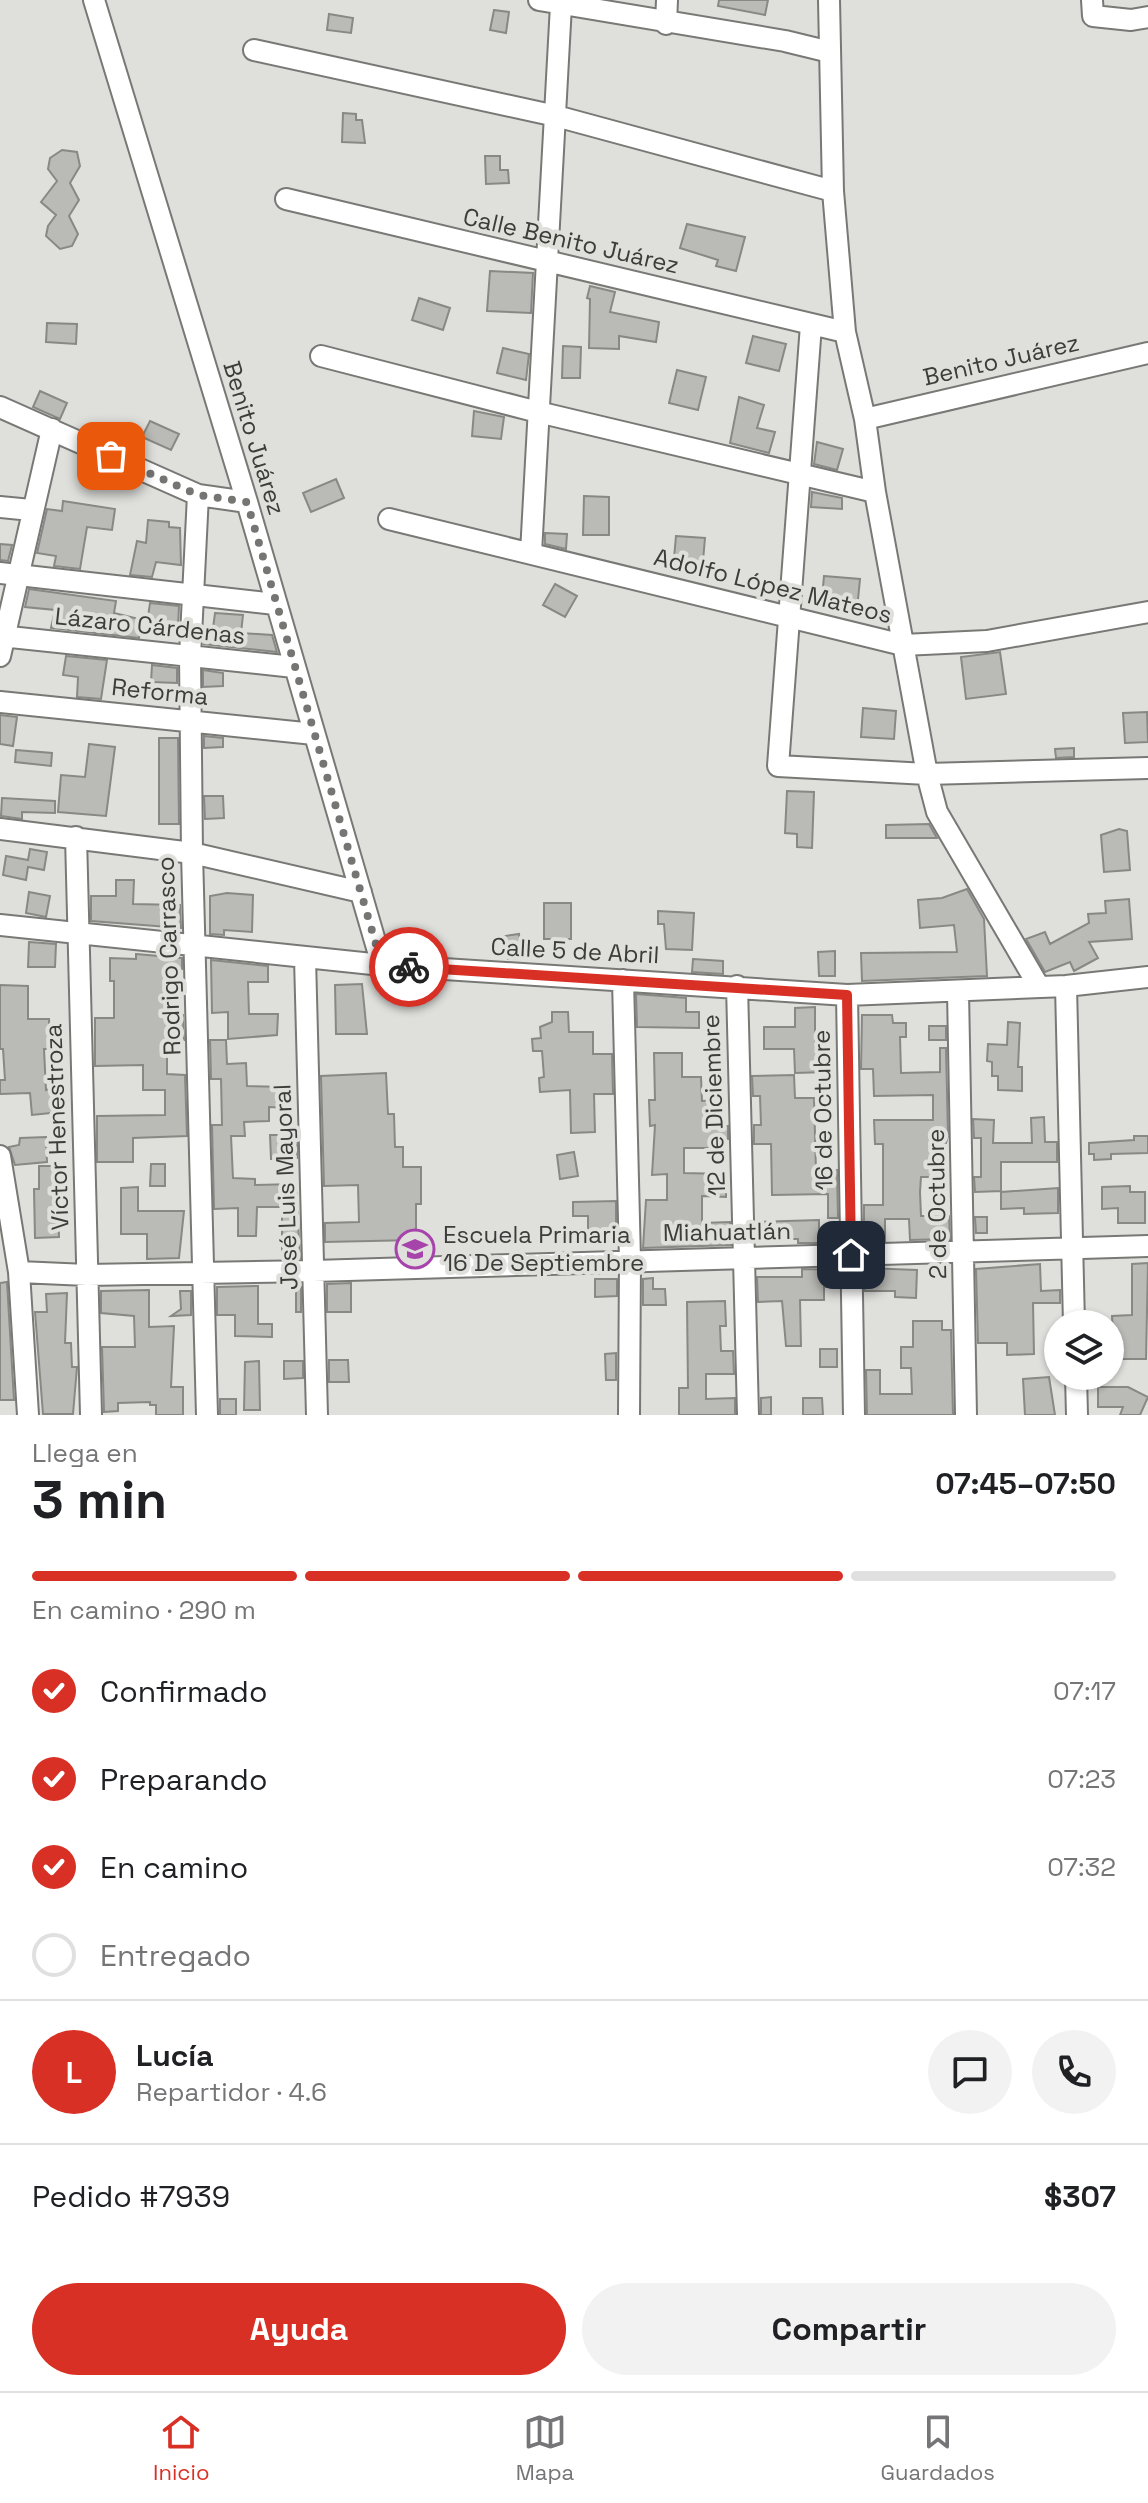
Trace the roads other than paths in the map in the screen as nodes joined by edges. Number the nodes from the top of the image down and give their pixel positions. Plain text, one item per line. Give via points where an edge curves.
1 (94, 0) edge
2 (539, 0) edge
3 (667, 0) edge
4 (829, 0) edge
5 (561, 5) junction
6 (1092, 8) edge
7 (1148, 17) edge
8 (666, 24) junction
9 (254, 50) dead end
10 (830, 52) junction
11 (556, 116) junction
12 (833, 191) junction
13 (286, 199) dead end
14 (547, 262) junction
15 (811, 325) junction
16 (845, 332) junction
17 (1148, 353) edge
18 (321, 356) dead end
19 (0, 407) edge
20 (538, 412) junction
21 (865, 419) junction
22 (52, 429) junction
23 (802, 471) junction
24 (875, 492) junction
25 (198, 495) junction
26 (247, 502) junction
27 (0, 507) edge
28 (31, 510) junction
29 (389, 519) dead end
30 (531, 553) junction
31 (9, 574) edge
32 (191, 595) junction
33 (275, 604) junction
34 (1148, 612) edge
35 (790, 616) junction
36 (2, 643) edge
37 (903, 645) junction
38 (190, 656) junction
39 (294, 667) junction
40 (0, 702) edge
41 (191, 722) junction
42 (314, 734) junction
43 (1148, 768) edge
44 (927, 774) junction
45 (0, 829) edge
46 (76, 837) junction
47 (192, 853) junction
48 (361, 892) junction
49 (0, 925) edge
50 (77, 934) junction
51 (194, 944) junction
52 (305, 958) junction
53 (382, 965) junction
54 (1148, 977) edge
55 (623, 980) junction
56 (1038, 985) junction
57 (737, 986) junction
58 (1066, 986) junction
59 (958, 992) junction
60 (847, 995) junction
61 (0, 1156) edge
62 (1148, 1246) edge
63 (1072, 1250) junction
64 (964, 1253) junction
65 (851, 1255) junction
66 (744, 1257) junction
67 (630, 1260) junction
68 (314, 1271) junction
69 (19, 1272) junction
70 (203, 1273) junction
71 (87, 1275) junction
72 (1074, 1310) edge
73 (1076, 1390) edge
74 (28, 1415) edge
75 (91, 1415) edge
76 (207, 1415) edge
77 (317, 1415) edge
78 (629, 1415) edge
79 (748, 1415) edge
80 (854, 1415) edge
81 (966, 1415) edge
82 (1077, 1415) edge

1 - 26 street, Benito Juárez
2 - 5 street
3 - 8 street
4 - 10 street
5 - 8 street
5 - 11 street
6 - 7 street via 1131,20
8 - 10 street
9 - 11 street
10 - 12 street
11 - 12 street
11 - 14 street
12 - 16 street
13 - 14 street, Calle Benito Juárez
14 - 15 street, Calle Benito Juárez
14 - 20 street
15 - 16 street, Calle Benito Juárez
15 - 23 street
16 - 21 street
17 - 21 street, Benito Juárez
18 - 20 street
19 - 22 street
20 - 23 street
20 - 30 street
21 - 24 street
22 - 25 street
22 - 28 street
23 - 24 street
23 - 35 street
24 - 37 street
25 - 26 street
25 - 32 street, Rodrigo Carrasco
26 - 33 street, Benito Juárez
27 - 28 street
28 - 31 street
29 - 30 street, Adolfo López Mateos
30 - 35 street, Adolfo López Mateos
31 - 32 street
31 - 36 street
32 - 33 street
32 - 38 street, Rodrigo Carrasco
33 - 39 street, Benito Juárez
34 - 37 street, Adolfo López Mateos via 987,641
35 - 37 street, Adolfo López Mateos
35 - 44 street via 778,766
36 - 38 street, Lázaro Cárdenas
37 - 44 street
38 - 39 street, Lázaro Cárdenas
38 - 41 street, Rodrigo Carrasco
39 - 42 street, Benito Juárez
40 - 41 street, Reforma
41 - 42 street, Reforma
41 - 47 street, Rodrigo Carrasco
42 - 48 street, Benito Juárez
43 - 44 street
44 - 56 street via 937,812
45 - 46 street
46 - 47 street
46 - 50 street, Víctor Henestroza
47 - 48 street
47 - 51 street, Rodrigo Carrasco
48 - 53 street, Benito Juárez
49 - 50 street, Calle 5 de Abril
50 - 51 street, Calle 5 de Abril
50 - 71 street, Víctor Henestroza
51 - 52 street, Calle 5 de Abril
51 - 70 street, Rodrigo Carrasco
52 - 53 street, Calle 5 de Abril
52 - 68 street, José Luis Mayoral
53 - 55 street, Calle 5 de Abril
54 - 58 street, Calle 5 de Abril
55 - 57 street, Calle 5 de Abril
55 - 67 street
56 - 58 street, Calle 5 de Abril
56 - 59 street, Calle 5 de Abril
57 - 60 street, Calle 5 de Abril
57 - 66 street, 12 de Diciembre
58 - 63 street
59 - 60 street, Calle 5 de Abril
59 - 64 street, 2 de Octubre
60 - 65 street, 16 de Octubre
61 - 69 street
62 - 63 street, Miahuatlán
63 - 64 street, Miahuatlán
63 - 72 street
64 - 65 street, Miahuatlán
64 - 81 street, 2 de Octubre
65 - 66 street, Miahuatlán
65 - 80 street, 16 de Octubre
66 - 67 street, Miahuatlán
66 - 79 street, 12 de Diciembre
67 - 68 street, Miahuatlán
67 - 78 street
68 - 70 street, Miahuatlán
68 - 77 street, José Luis Mayoral
69 - 71 street, Miahuatlán
69 - 74 street
70 - 71 street, Miahuatlán
70 - 76 street, Rodrigo Carrasco
71 - 75 street, Víctor Henestroza
73 - 82 street

